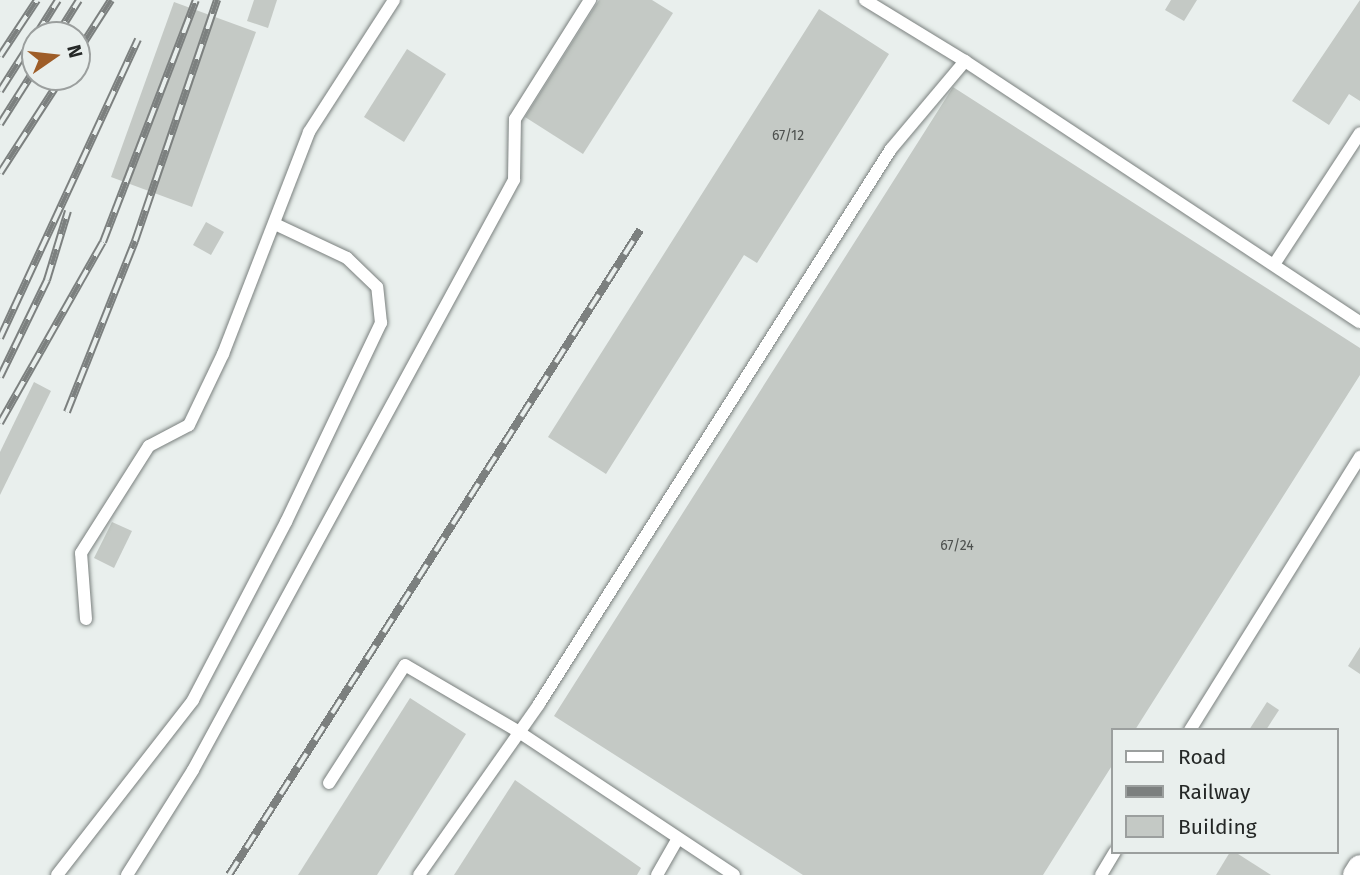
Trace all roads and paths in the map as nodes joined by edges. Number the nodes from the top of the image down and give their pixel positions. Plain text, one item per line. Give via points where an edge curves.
1 (394, 0) edge
2 (590, 0) edge
3 (865, 0) edge
4 (965, 61) junction
5 (1360, 134) edge
6 (275, 224) junction
7 (1275, 263) junction
8 (1360, 322) edge
9 (1360, 457) edge
10 (86, 619) dead end
11 (1191, 728) edge
12 (519, 732) junction
13 (329, 783) dead end
14 (677, 840) junction
15 (1114, 854) edge
16 (1360, 867) edge
17 (57, 875) edge
18 (127, 875) edge
19 (419, 875) edge
20 (657, 875) edge
21 (734, 875) edge
22 (1101, 875) edge
23 (1355, 875) edge

1 - 6 lane via 309,132
2 - 18 lane via 515,119 514,180 193,771
3 - 4 lane
4 - 7 lane
4 - 12 lane via 891,149
5 - 7 lane
6 - 10 lane via 189,425 149,446 81,553
6 - 17 lane via 347,258 377,287 381,323 286,522 193,700
7 - 8 lane
9 - 11 lane
12 - 13 lane via 405,664
12 - 14 lane
12 - 19 lane
14 - 20 lane
14 - 21 lane
15 - 22 lane
16 - 23 street

